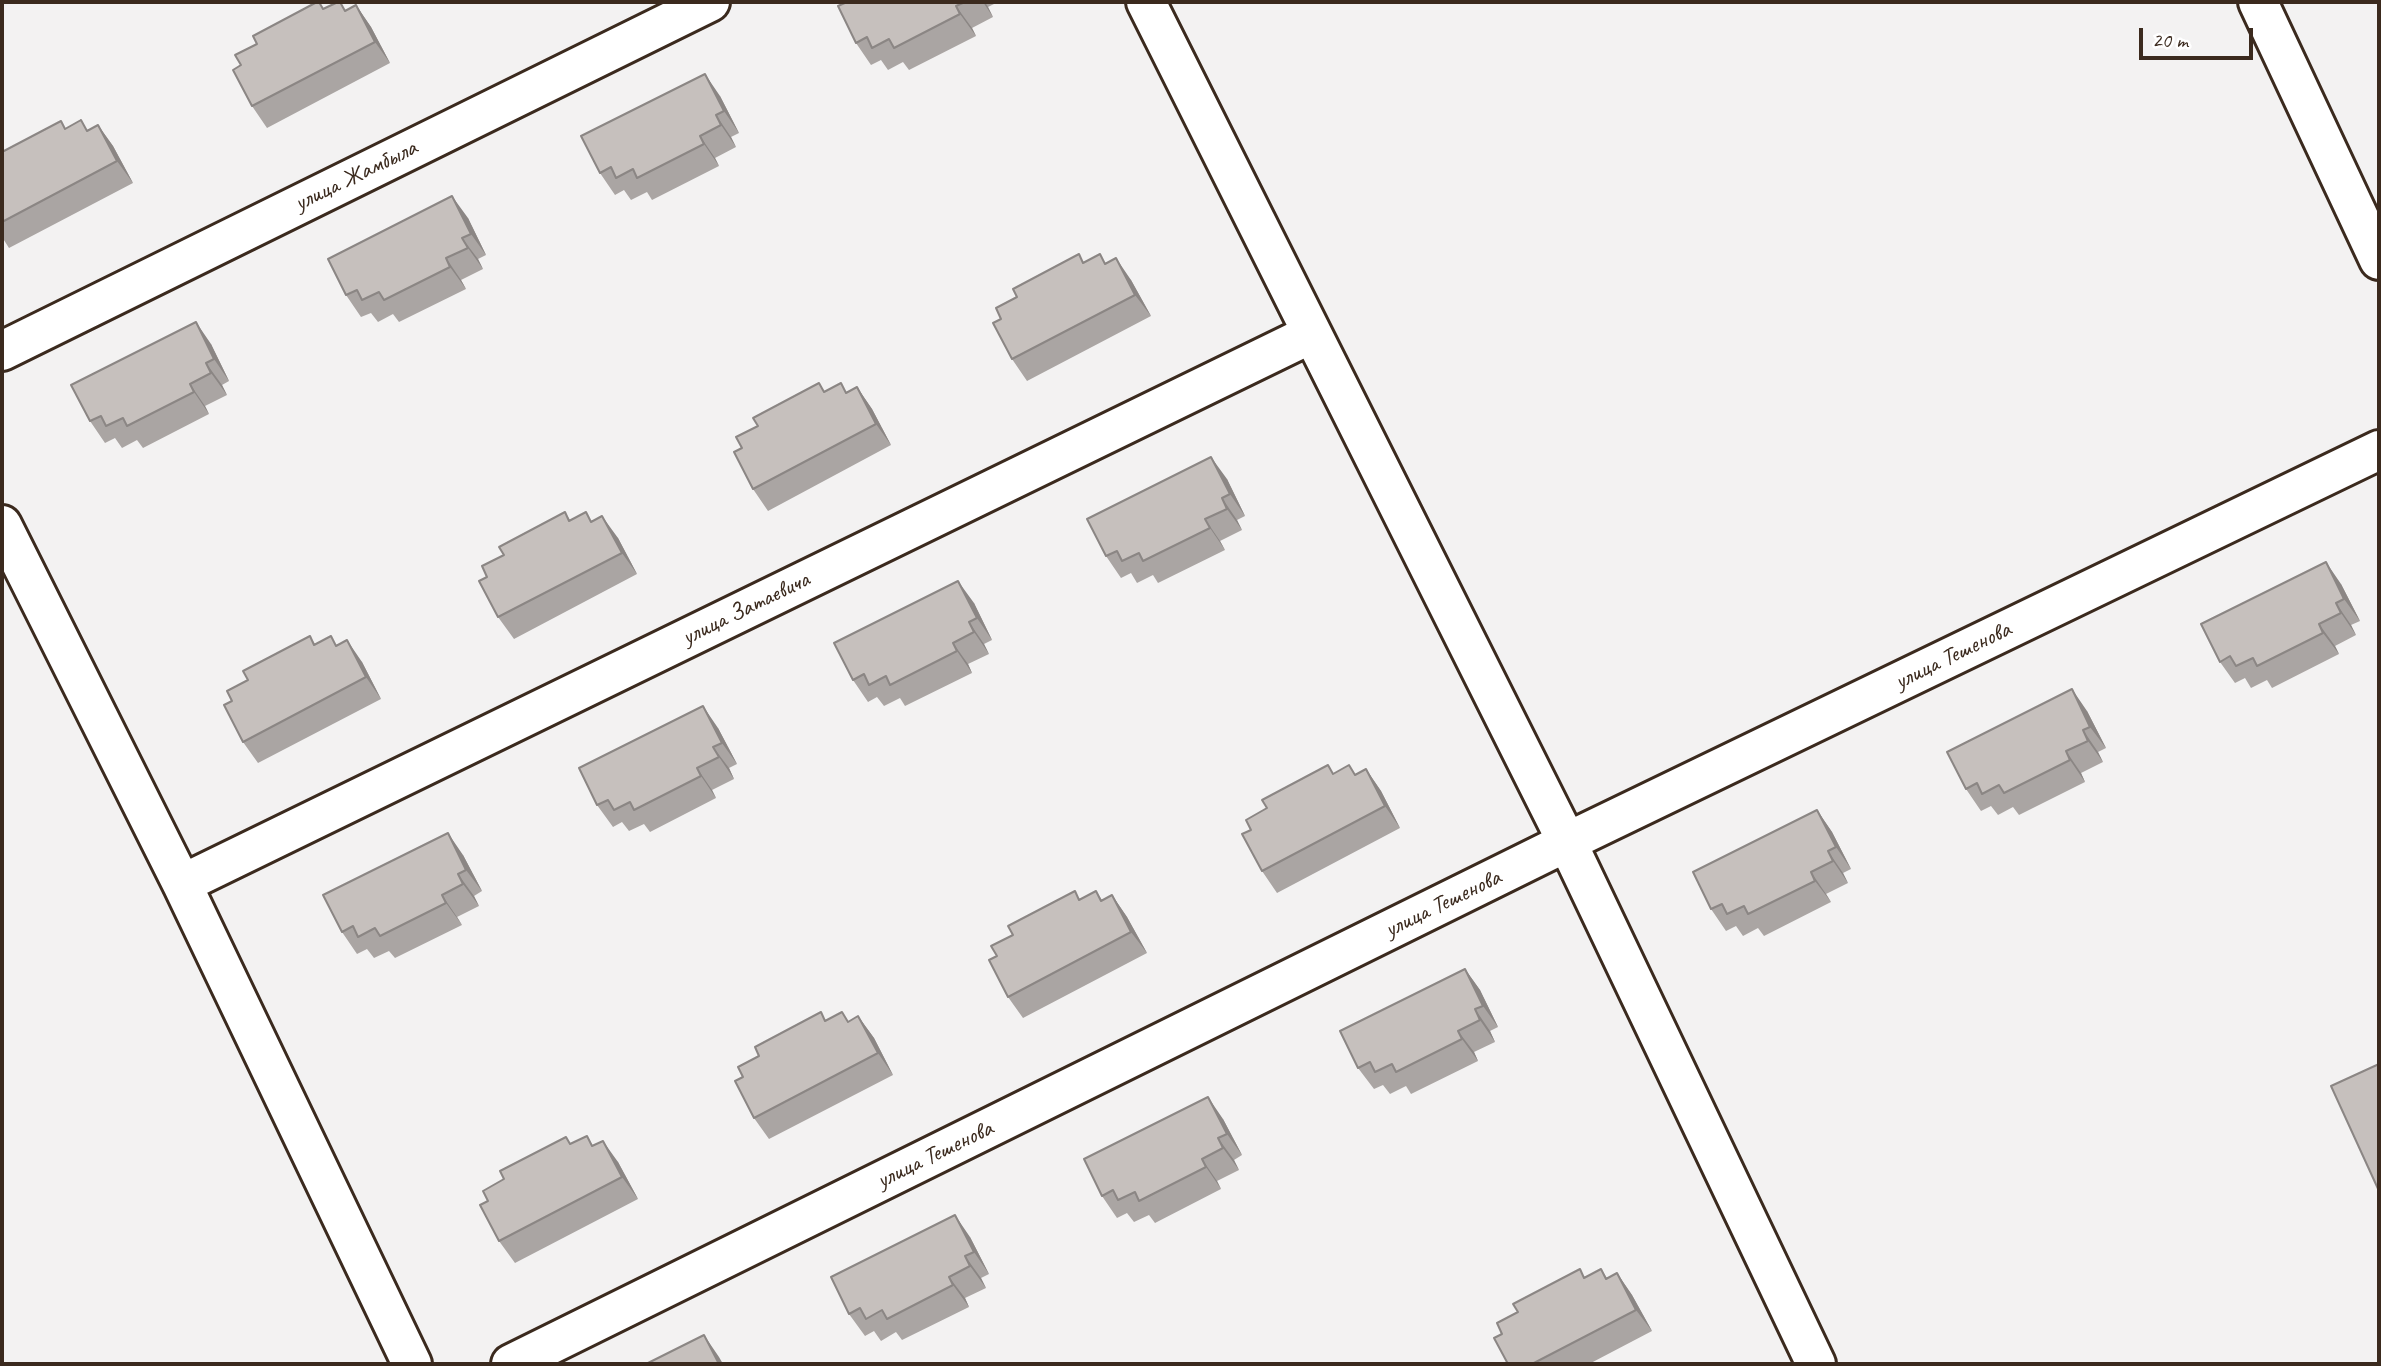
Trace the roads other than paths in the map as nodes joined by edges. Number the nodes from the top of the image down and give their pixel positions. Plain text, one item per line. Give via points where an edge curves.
1 (710, 2) edge
2 (1146, 2) edge
3 (2259, 2) edge
4 (2379, 260) edge
5 (1311, 334) junction
6 (2, 351) edge
7 (2379, 450) edge
8 (2, 525) edge
9 (1567, 842) junction
10 (182, 884) junction
11 (1803, 1360) edge
12 (412, 1364) edge
13 (510, 1364) edge

1 - 6 street, улица Жамбыла
2 - 5 street
3 - 4 street
5 - 9 street
5 - 10 street, улица Затаевича
7 - 9 street, улица Тешенова
8 - 10 street
9 - 11 street
9 - 13 street, улица Тешенова
10 - 12 street

